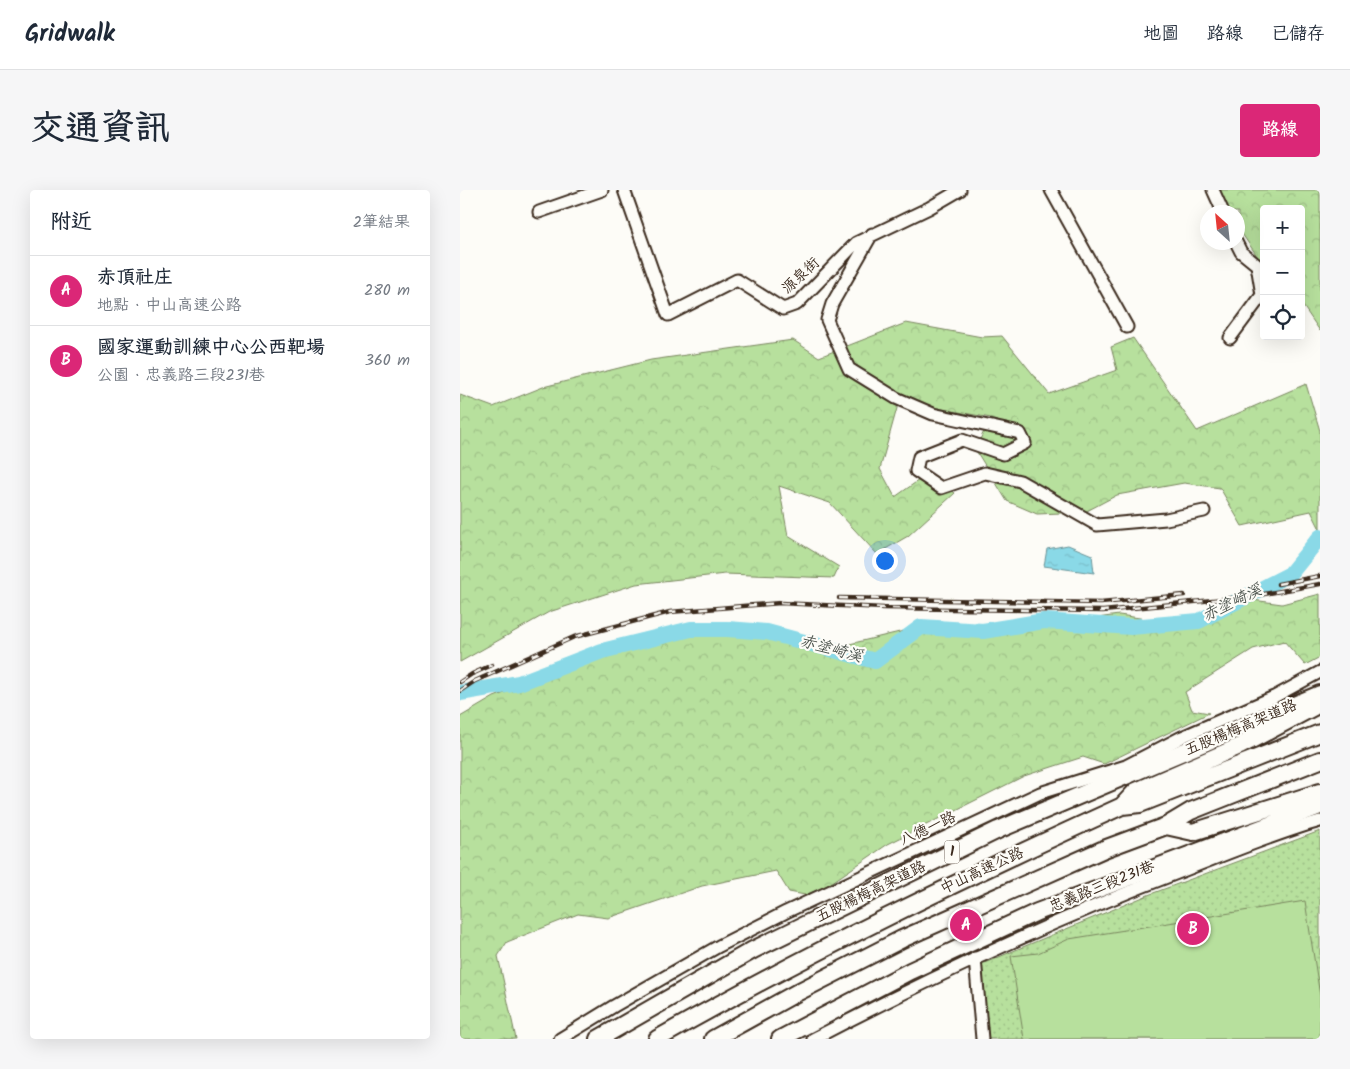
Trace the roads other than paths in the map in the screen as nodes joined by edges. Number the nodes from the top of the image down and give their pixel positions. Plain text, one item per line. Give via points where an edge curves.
1 (602, 190) edge
2 (624, 190) edge
3 (960, 190) edge
4 (1051, 190) edge
5 (1213, 190) edge
6 (1220, 205) edge
7 (539, 212) dead end
8 (872, 234) junction
9 (1239, 250) edge
10 (1127, 327) dead end
11 (1230, 338) dead end
12 (1204, 511) dead end
13 (1320, 672) edge
14 (1320, 694) edge
15 (1320, 703) edge
16 (1320, 733) edge
17 (1320, 760) edge
18 (1320, 792) edge
19 (1122, 806) junction
20 (1320, 806) edge
21 (1320, 821) edge
22 (1166, 826) junction
23 (975, 958) junction
24 (560, 1039) edge
25 (598, 1039) edge
26 (658, 1039) edge
27 (713, 1039) edge
28 (780, 1039) edge
29 (813, 1039) edge
30 (982, 1039) edge

1 - 7 street
2 - 8 street, 源泉街 via 668,315 737,280 783,309 797,304 856,243
3 - 8 street, 源泉街
4 - 10 street
5 - 6 street
8 - 12 street via 832,304 827,320 849,369 896,398 933,414 1020,433 1025,443 1003,454 962,440 919,457 916,471 941,488 985,473 1020,481 1097,525 1166,519
9 - 11 street via 1257,265 1262,294
13 - 24 street, 八德一路 via 1126,766 1040,793 786,912 719,946
14 - 25 highway, 五股楊梅高架道路 / 1 via 998,830 753,950
15 - 19 highway via 1240,746 1136,791
16 - 19 highway, 中山高速公路 / 1 via 1140,804
17 - 22 highway, 中山高速公路 via 1191,811
18 - 22 highway via 1193,832
19 - 26 highway, 中山高速公路 / 1 via 971,875 818,952
20 - 28 highway via 1036,912 910,971
21 - 23 street, 忠義路三段231巷 via 1145,885
22 - 27 highway, 中山高速公路 via 1104,849 902,939
23 - 29 street, 忠義路三段231巷
23 - 30 street

